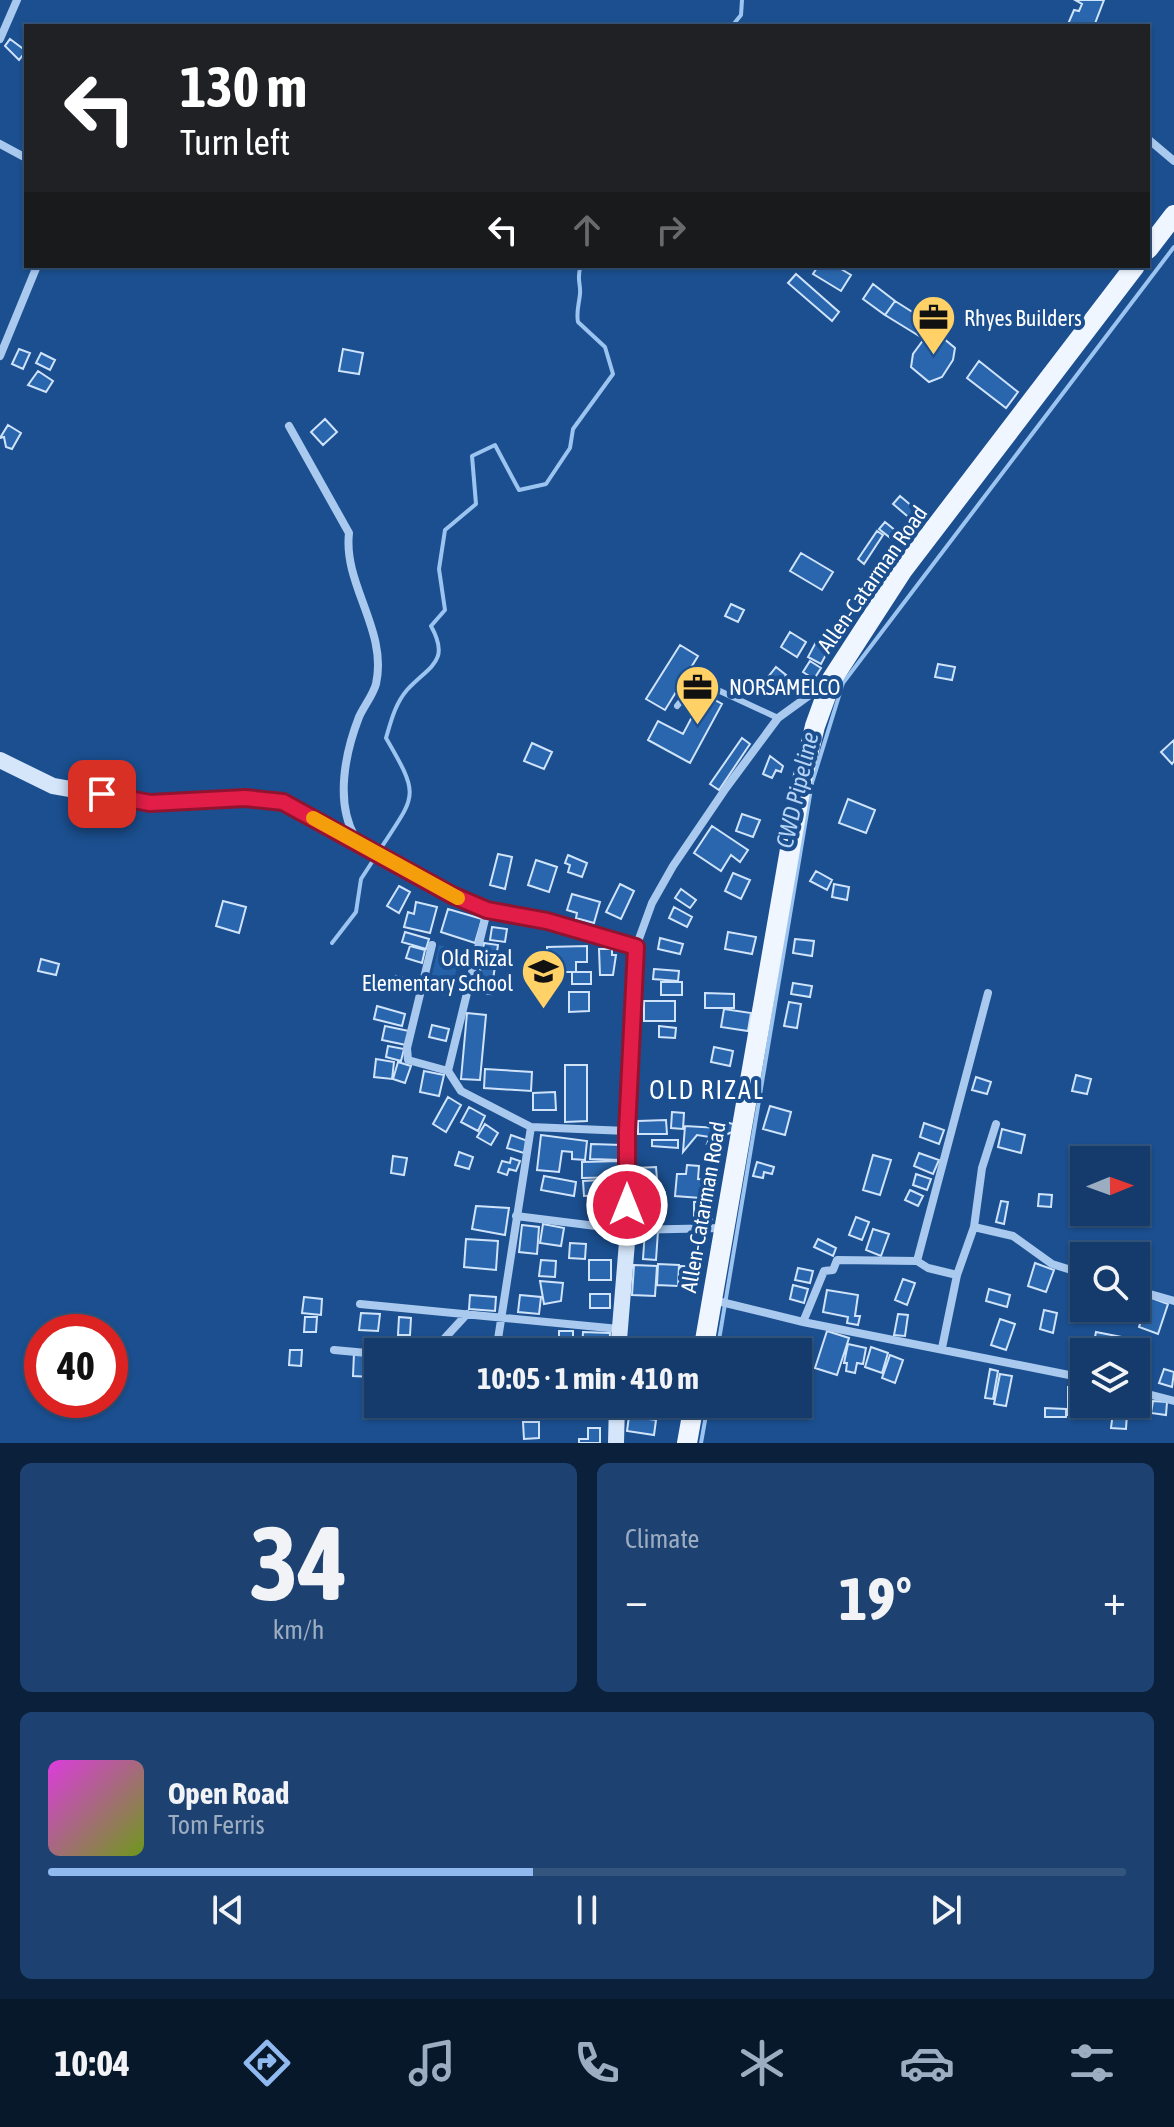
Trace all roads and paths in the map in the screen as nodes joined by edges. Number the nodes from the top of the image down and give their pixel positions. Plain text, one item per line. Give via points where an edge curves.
1 (17, 0) edge
2 (0, 39) edge
3 (1150, 141) edge
4 (0, 144) edge
5 (24, 157) edge
6 (1174, 161) edge
7 (1174, 215) edge
8 (1150, 245) edge
9 (36, 268) edge
10 (1133, 268) edge
11 (0, 356) edge
12 (289, 426) dead end
13 (832, 679) junction
14 (677, 706) dead end
15 (778, 718) junction
16 (0, 760) edge
17 (364, 846) junction
18 (487, 910) junction
19 (432, 945) dead end
20 (636, 947) junction
21 (988, 993) dead end
22 (448, 1071) junction
23 (996, 1124) dead end
24 (531, 1127) junction
25 (627, 1131) junction
26 (516, 1216) junction
27 (974, 1227) junction
28 (724, 1228) junction
29 (628, 1230) junction
30 (917, 1261) junction
31 (1070, 1270) edge
32 (957, 1275) junction
33 (1150, 1294) edge
34 (712, 1300) junction
35 (1174, 1301) edge
36 (360, 1304) dead end
37 (467, 1314) junction
38 (500, 1317) junction
39 (803, 1322) junction
40 (619, 1329) junction
41 (445, 1338) edge
42 (498, 1338) edge
43 (619, 1338) edge
44 (705, 1338) edge
45 (942, 1348) junction
46 (334, 1350) dead end
47 (364, 1353) edge
48 (1070, 1375) edge
49 (1150, 1395) edge
50 (1174, 1401) edge
51 (617, 1418) edge
52 (691, 1418) edge
53 (616, 1443) edge
54 (687, 1443) edge

1 - 2 street
3 - 6 street
4 - 5 street
7 - 8 main road
9 - 11 street
10 - 13 main road, Allen-Catarman Road via 902,571
12 - 17 street via 349,533 347,551 377,644 376,684 346,762 344,805
13 - 15 street
13 - 28 main road, Allen-Catarman Road via 802,780
14 - 15 lane via 695,684 707,685
15 - 20 street via 673,866
16 - 17 street via 53,786 150,803 245,798 283,802
17 - 18 street
18 - 20 street
18 - 22 street
19 - 22 street via 408,1060
20 - 25 street
21 - 30 street
22 - 24 street via 461,1091
23 - 27 street via 982,1168
24 - 25 street
24 - 26 street
25 - 29 street
26 - 29 street
26 - 38 street
27 - 31 street via 1013,1236 1052,1264
27 - 32 street
28 - 29 street
28 - 34 main road, Allen-Catarman Road
29 - 40 street
30 - 32 street
30 - 39 street via 837,1260 833,1270 824,1271
32 - 45 street
33 - 35 street
34 - 39 street
34 - 44 main road, Allen-Catarman Road
36 - 37 street
37 - 38 street
37 - 41 street
38 - 40 street
38 - 42 street
39 - 45 street
40 - 43 street
45 - 48 street
46 - 47 street
49 - 50 street
51 - 53 street
52 - 54 main road

